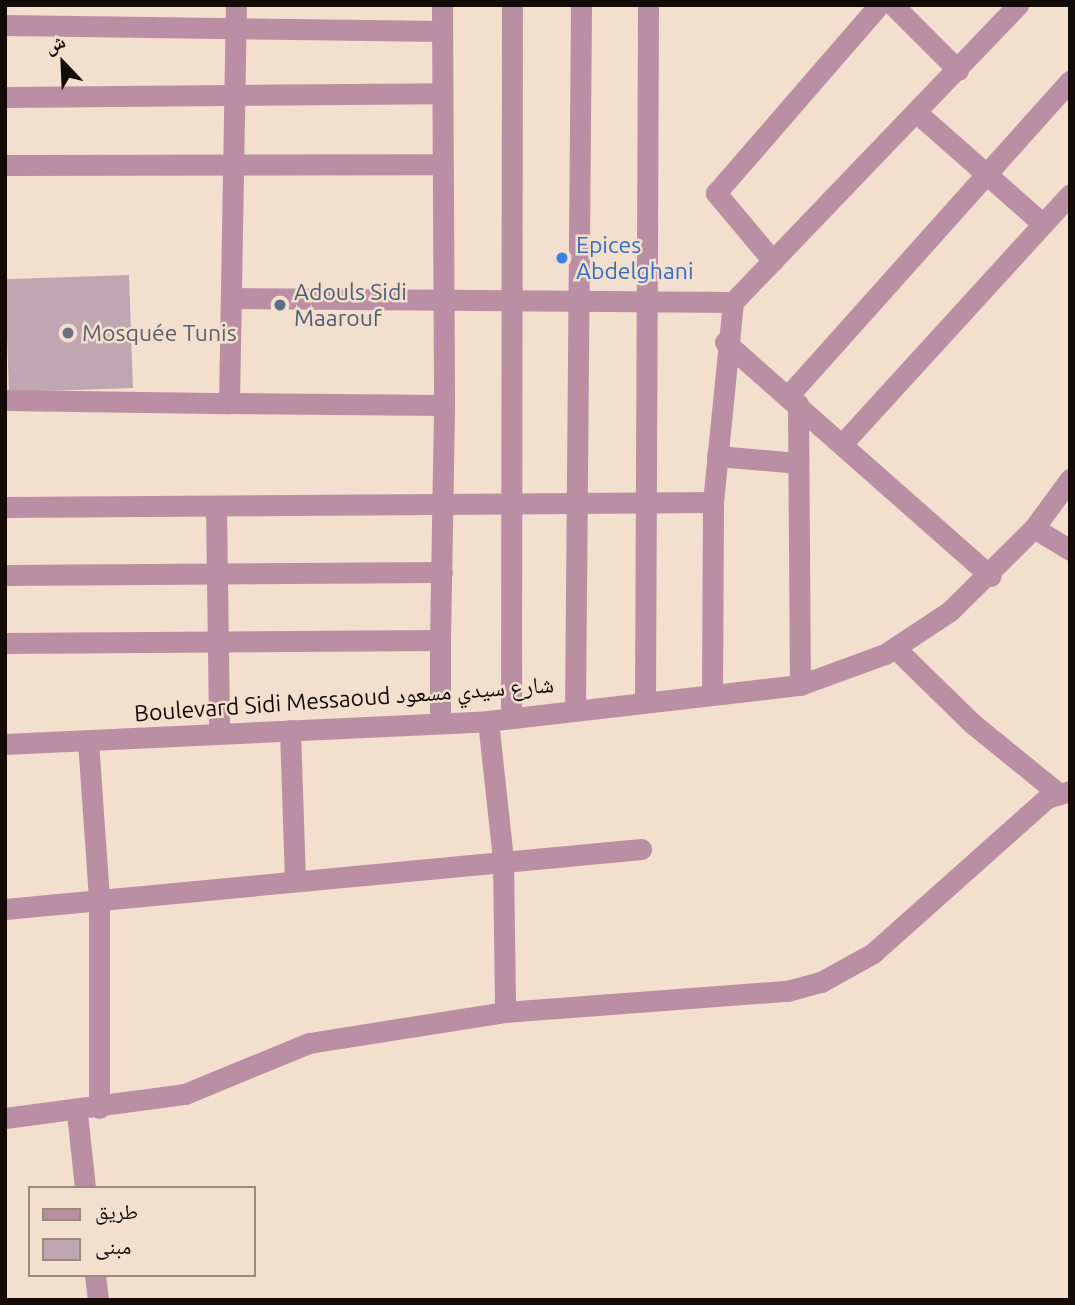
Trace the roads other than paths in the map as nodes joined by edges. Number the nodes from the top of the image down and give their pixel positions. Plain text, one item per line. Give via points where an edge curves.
1 (236, 5) edge
2 (442, 5) edge
3 (512, 5) edge
4 (580, 5) edge
5 (649, 5) edge
6 (879, 5) edge
7 (892, 5) edge
8 (1018, 5) edge
9 (5, 25) edge
10 (236, 28) junction
11 (442, 31) junction
12 (958, 70) junction
13 (1070, 81) edge
14 (442, 93) junction
15 (235, 96) junction
16 (5, 97) edge
17 (917, 113) junction
18 (234, 163) junction
19 (442, 164) junction
20 (5, 165) edge
21 (987, 174) junction
22 (1070, 194) edge
23 (1044, 223) junction
24 (773, 261) junction
25 (231, 298) junction
26 (444, 299) junction
27 (509, 299) junction
28 (580, 300) junction
29 (649, 301) junction
30 (733, 302) junction
31 (726, 342) junction
32 (5, 400) edge
33 (793, 400) junction
34 (229, 403) junction
35 (444, 405) junction
36 (842, 443) junction
37 (717, 456) junction
38 (798, 463) junction
39 (1070, 479) edge
40 (713, 502) junction
41 (646, 504) junction
42 (575, 505) junction
43 (507, 506) junction
44 (5, 507) edge
45 (216, 507) junction
46 (442, 507) junction
47 (1034, 528) junction
48 (1070, 551) edge
49 (442, 572) junction
50 (216, 573) junction
51 (5, 575) edge
52 (990, 576) junction
53 (217, 640) junction
54 (440, 640) junction
55 (5, 643) edge
56 (895, 648) junction
57 (800, 685) junction
58 (712, 694) junction
59 (645, 702) junction
60 (575, 710) junction
61 (511, 718) junction
62 (488, 721) junction
63 (440, 723) junction
64 (290, 730) junction
65 (219, 734) junction
66 (88, 741) junction
67 (5, 744) edge
68 (1064, 792) edge
69 (641, 849) dead end
70 (503, 860) junction
71 (295, 880) junction
72 (99, 899) junction
73 (5, 909) edge
74 (505, 1012) junction
75 (99, 1108) junction
76 (77, 1113) junction
77 (5, 1118) edge
78 (85, 1186) edge
79 (95, 1277) edge
80 (98, 1300) edge

1 - 10 street
2 - 11 street
3 - 27 street
4 - 28 street
5 - 29 street
6 - 24 street via 716,193
7 - 12 street
8 - 12 street
9 - 10 street
10 - 11 street
10 - 15 street
11 - 14 street
12 - 17 street
13 - 21 street
14 - 15 street
14 - 19 street
15 - 16 street
15 - 18 street
17 - 21 street
17 - 24 street
18 - 19 street
18 - 20 street
18 - 25 street
19 - 26 street
21 - 23 street
21 - 33 street
22 - 23 street
23 - 36 street
24 - 30 street
25 - 26 street
25 - 34 street
26 - 27 street
26 - 35 street
27 - 28 street
27 - 43 street
28 - 29 street
28 - 42 street
29 - 30 street
29 - 41 street
30 - 31 street
31 - 33 street
31 - 37 street
32 - 34 street
33 - 36 street
33 - 38 street
34 - 35 street
35 - 46 street
36 - 52 street
37 - 38 street
37 - 40 street
38 - 57 street
39 - 47 street, Boulevard Sidi Messaoud شارع سيدي مسعود
40 - 41 street
40 - 58 street
41 - 42 street
41 - 59 street
42 - 43 street
42 - 60 street
43 - 46 street
43 - 61 street
44 - 45 street
45 - 46 street
45 - 50 street
46 - 49 street
47 - 48 street
47 - 52 street, Boulevard Sidi Messaoud شارع سيدي مسعود
49 - 50 street
49 - 54 street
50 - 51 street
50 - 53 street
52 - 56 street, Boulevard Sidi Messaoud شارع سيدي مسعود
53 - 54 street
53 - 55 street
53 - 65 street
54 - 63 street
56 - 57 street, Boulevard Sidi Messaoud شارع سيدي مسعود via 847,673
56 - 68 street via 973,724
57 - 58 street, Boulevard Sidi Messaoud شارع سيدي مسعود
58 - 59 street, Boulevard Sidi Messaoud شارع سيدي مسعود
59 - 60 street, Boulevard Sidi Messaoud شارع سيدي مسعود
60 - 61 street, Boulevard Sidi Messaoud شارع سيدي مسعود
61 - 62 street, Boulevard Sidi Messaoud شارع سيدي مسعود
62 - 63 street, Boulevard Sidi Messaoud شارع سيدي مسعود
62 - 70 street
63 - 64 street, Boulevard Sidi Messaoud شارع سيدي مسعود
64 - 65 street, Boulevard Sidi Messaoud شارع سيدي مسعود
64 - 71 street
65 - 66 street, Boulevard Sidi Messaoud شارع سيدي مسعود
66 - 67 street, Boulevard Sidi Messaoud شارع سيدي مسعود
66 - 72 street
68 - 74 street via 873,953 821,982 787,991
69 - 70 street
70 - 71 street
70 - 74 street
71 - 72 street
72 - 73 street
72 - 75 street
74 - 75 street via 309,1043 215,1086
75 - 76 street
76 - 77 street
76 - 78 street
79 - 80 street

